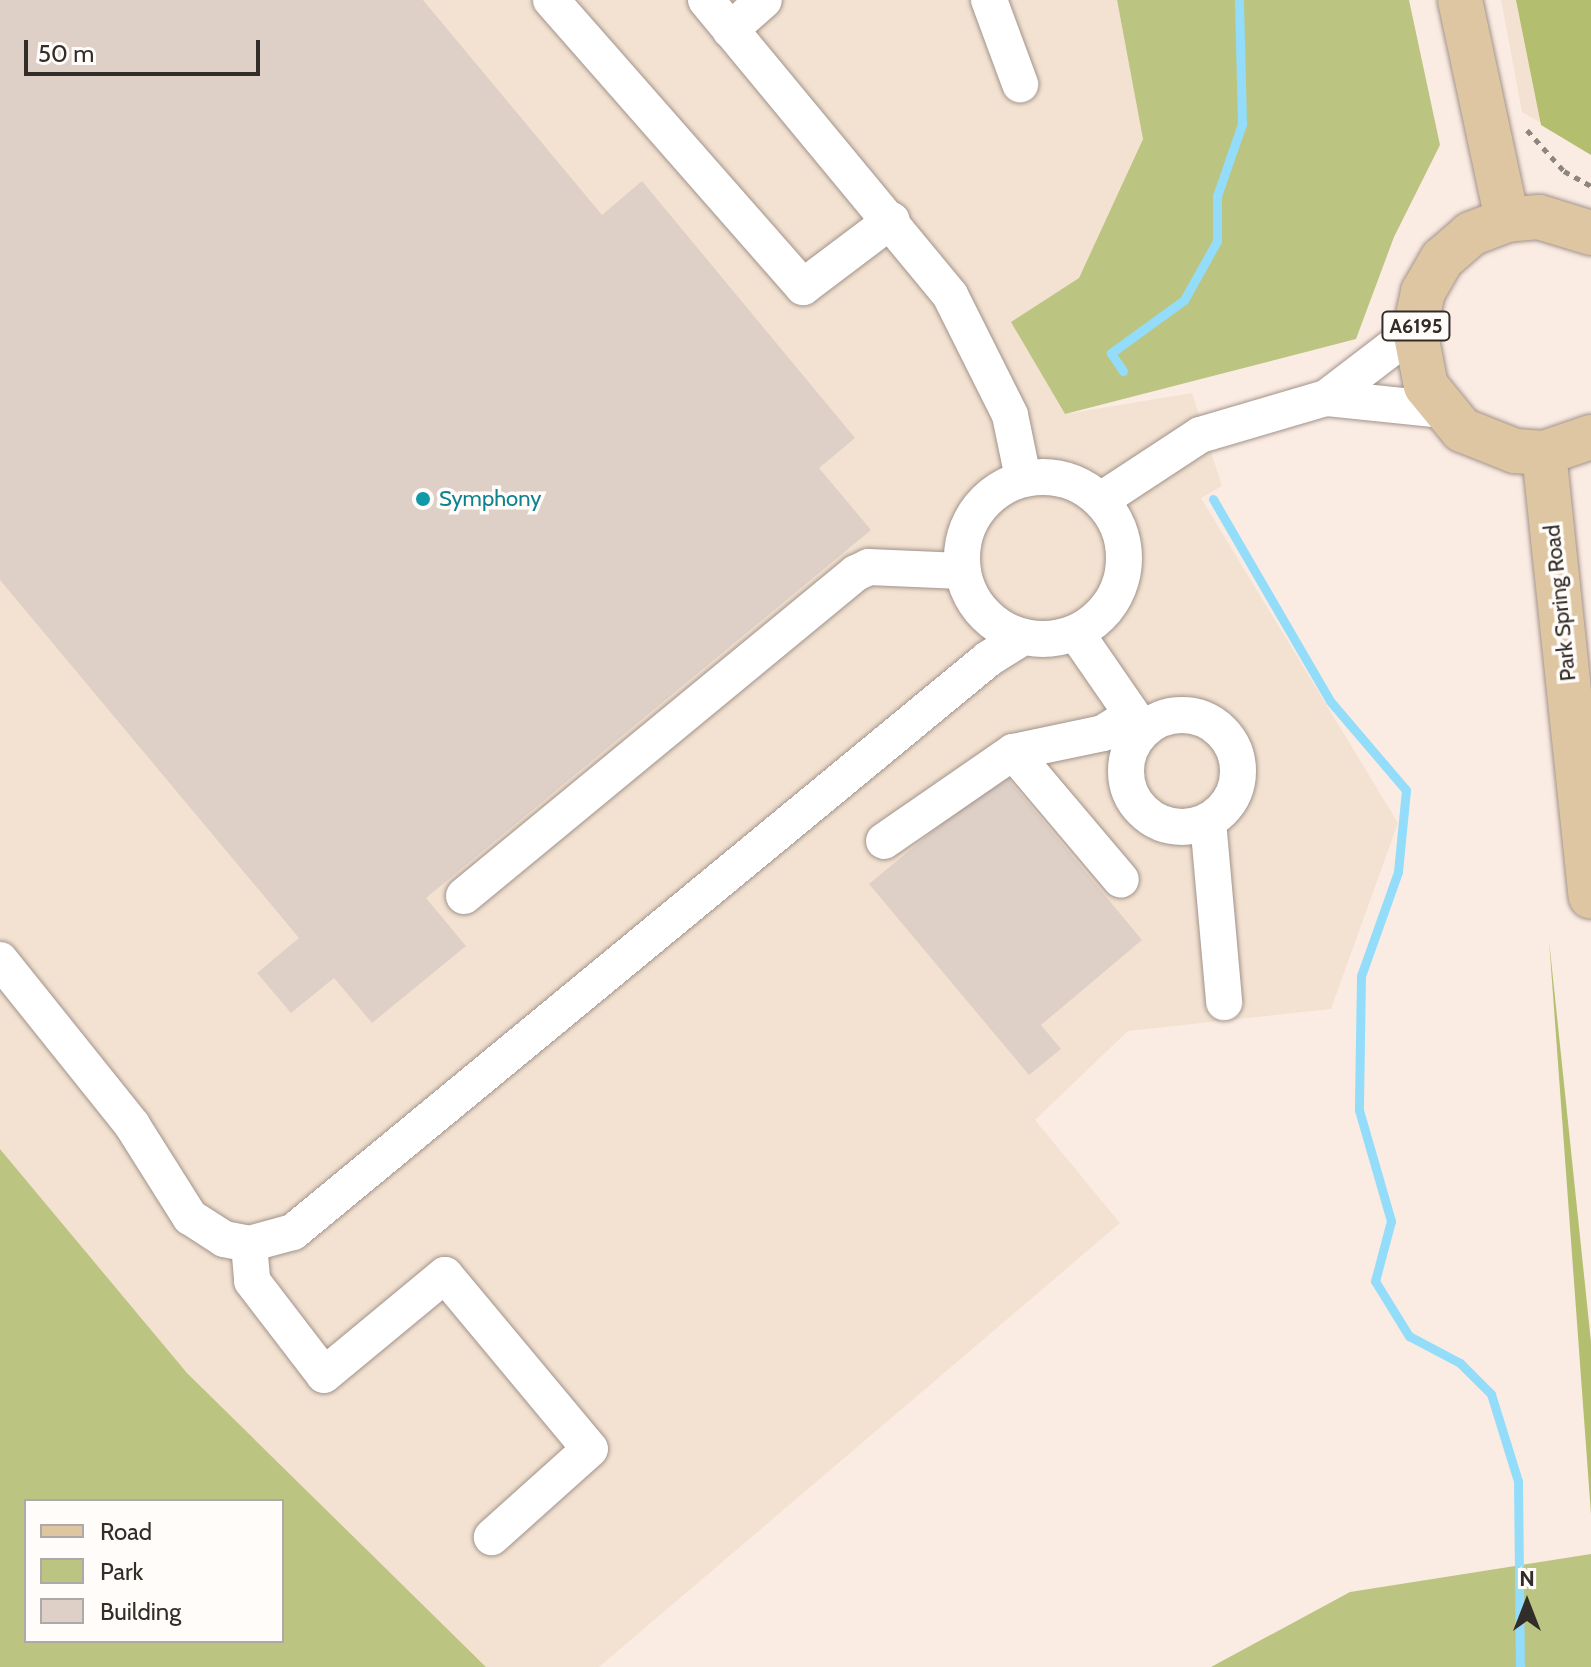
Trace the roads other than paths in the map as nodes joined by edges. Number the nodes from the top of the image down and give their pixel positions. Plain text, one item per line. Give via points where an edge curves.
1 (551, 0) edge
2 (706, 0) edge
3 (764, 0) edge
4 (989, 0) edge
5 (1460, 0) edge
6 (730, 30) junction
7 (1020, 84) dead end
8 (892, 220) junction
9 (1507, 220) junction
10 (1591, 233) edge
11 (1415, 330) junction
12 (1326, 398) junction
13 (1442, 410) junction
14 (1591, 437) edge
15 (1544, 453) junction
16 (1023, 478) junction
17 (1101, 500) junction
18 (961, 571) junction
19 (1076, 633) junction
20 (1022, 638) junction
21 (1136, 723) junction
22 (1013, 752) junction
23 (1208, 821) junction
24 (884, 841) dead end
25 (1121, 880) dead end
26 (464, 896) dead end
27 (1591, 897) edge
28 (0, 960) edge
29 (1224, 1002) dead end
30 (249, 1244) junction
31 (492, 1537) dead end

1 - 8 street via 803,287
2 - 6 street
3 - 6 street
4 - 7 street
5 - 9 main road
6 - 8 street
8 - 16 street via 950,295 1010,415
9 - 10 main road, A6195 via 1539,217
9 - 11 main road, A6195 via 1471,234 1442,259 1423,292
11 - 12 street
11 - 13 main road, A6195 via 1426,386
12 - 13 street
12 - 17 street via 1200,435
13 - 15 main road, A6195 via 1488,444
14 - 15 main road, A6195
15 - 27 main road, Park Spring Road
16 - 17 street via 1065,480
16 - 18 street via 996,491 974,513 962,540
17 - 19 street via 1117,522 1124,573 1098,619
18 - 20 street via 982,613
18 - 26 street via 869,567 856,573
19 - 20 street
19 - 21 street
20 - 30 street via 988,659 293,1232
21 - 22 street
21 - 23 street via 1126,766 1136,804 1169,826
21 - 23 street via 1191,715 1227,738 1238,780 1223,811
22 - 24 street
22 - 25 street
23 - 29 street
28 - 30 street via 132,1125 190,1217 224,1239
30 - 31 street via 252,1281 324,1375 445,1275 590,1449

